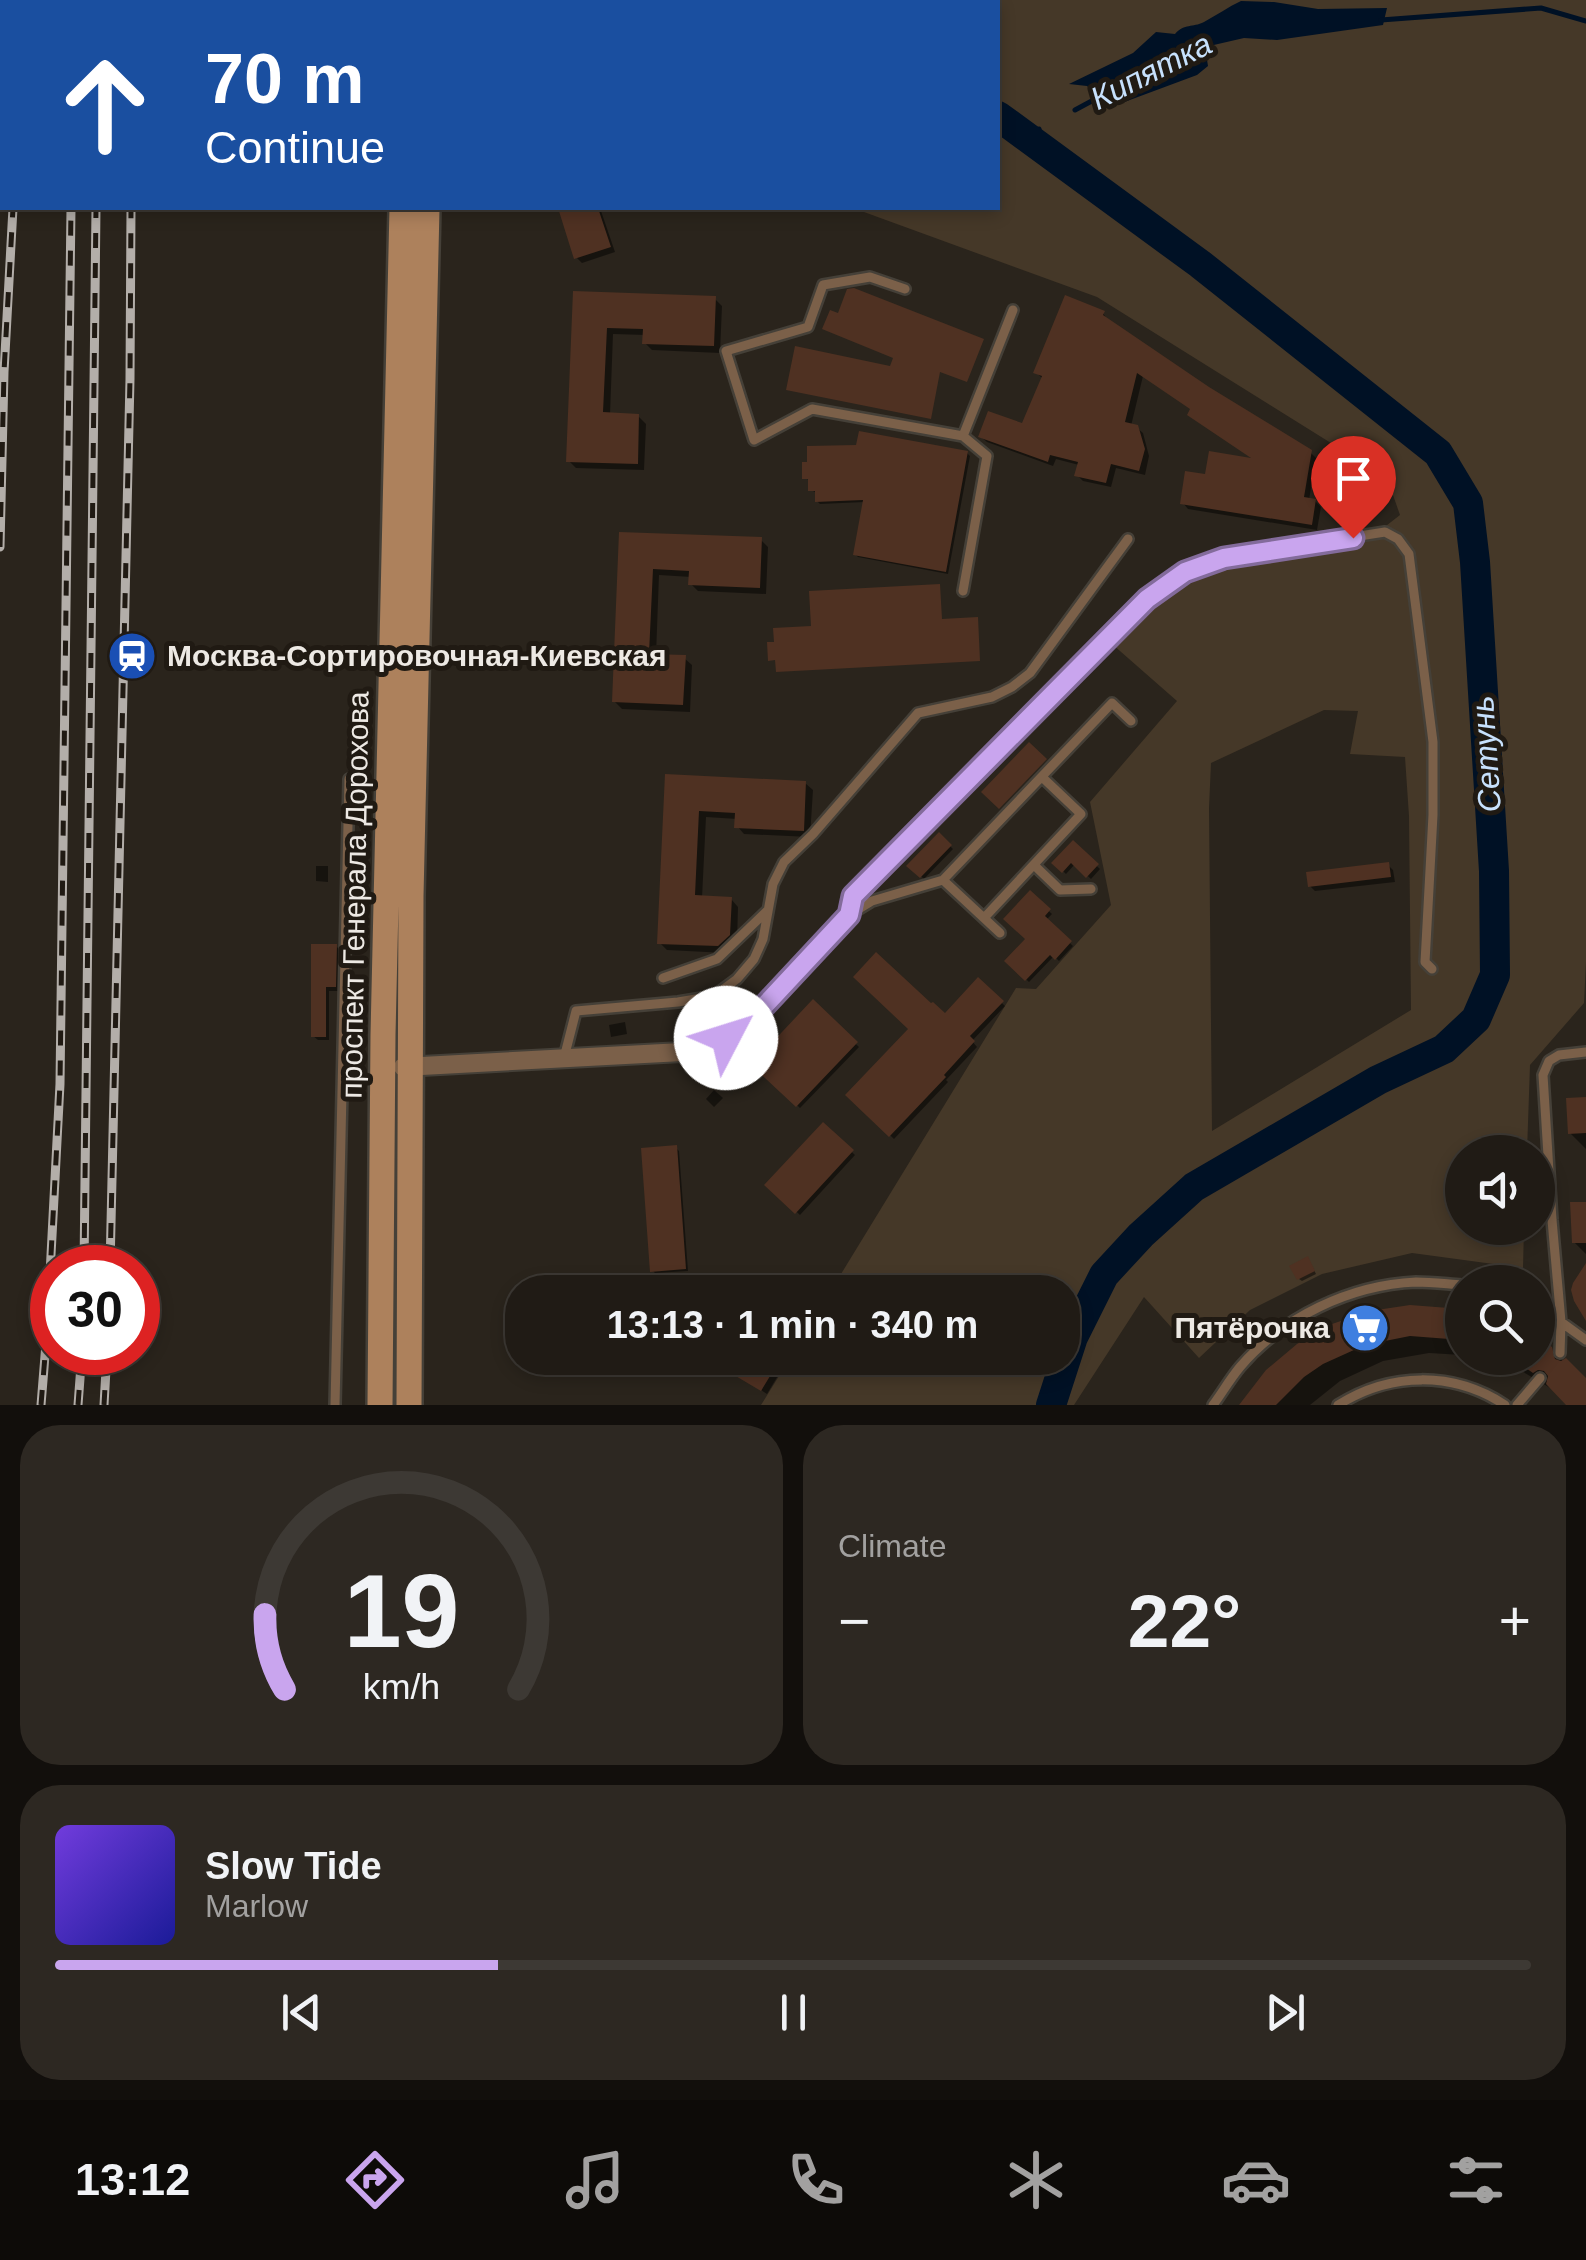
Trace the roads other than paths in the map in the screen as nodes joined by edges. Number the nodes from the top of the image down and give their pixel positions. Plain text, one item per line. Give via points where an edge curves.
1 (402, 210) edge
2 (426, 210) edge
3 (905, 289) dead end
4 (1013, 310) dead end
5 (963, 436) junction
6 (1128, 539) dead end
7 (963, 591) dead end
8 (1131, 721) dead end
9 (1042, 777) junction
10 (349, 779) dead end
11 (1034, 865) junction
12 (943, 880) junction
13 (1091, 889) dead end
14 (768, 910) junction
15 (849, 915) junction
16 (984, 918) junction
17 (1000, 933) dead end
18 (1432, 969) dead end
19 (663, 978) dead end
20 (383, 1035) junction
21 (1586, 1052) edge
22 (564, 1059) junction
23 (412, 1068) junction
24 (1445, 1284) edge
25 (1555, 1319) edge
26 (1561, 1322) junction
27 (1586, 1340) edge
28 (1560, 1353) dead end
29 (1540, 1378) dead end
30 (334, 1405) edge
31 (380, 1405) edge
32 (410, 1405) edge
33 (1213, 1405) edge
34 (1338, 1405) edge
35 (1505, 1405) edge
36 (1517, 1405) edge

1 - 20 main road, проспект Генерала Дорохова
2 - 23 main road, проспект Генерала Дорохова
3 - 5 lane via 870,276 823,285 808,327 726,350 754,440 812,409
4 - 5 lane
5 - 7 lane via 987,456
6 - 14 lane via 1030,673 992,697 918,713 784,862
8 - 9 lane via 1112,704
9 - 11 lane via 1081,814
9 - 12 lane
10 - 30 lane
11 - 13 lane via 1060,890
11 - 16 lane
12 - 15 lane via 872,901
12 - 16 lane
14 - 19 lane via 716,960
14 - 22 lane via 754,959 714,996 576,1011
15 - 18 lane via 853,896 1147,599 1185,572 1224,558 1385,532 1409,554 1433,742 1425,962
15 - 22 street via 726,1038 682,1052
16 - 17 lane
20 - 23 street via 393,1062
20 - 31 main road, проспект Генерала Дорохова
21 - 26 lane via 1558,1056 1544,1070
22 - 23 street
23 - 32 main road, проспект Генерала Дорохова
24 - 33 lane via 1370,1289 1326,1303 1280,1330 1240,1367
25 - 26 lane
26 - 27 lane
26 - 28 lane
29 - 36 lane
34 - 35 lane via 1376,1386 1413,1379 1469,1386

